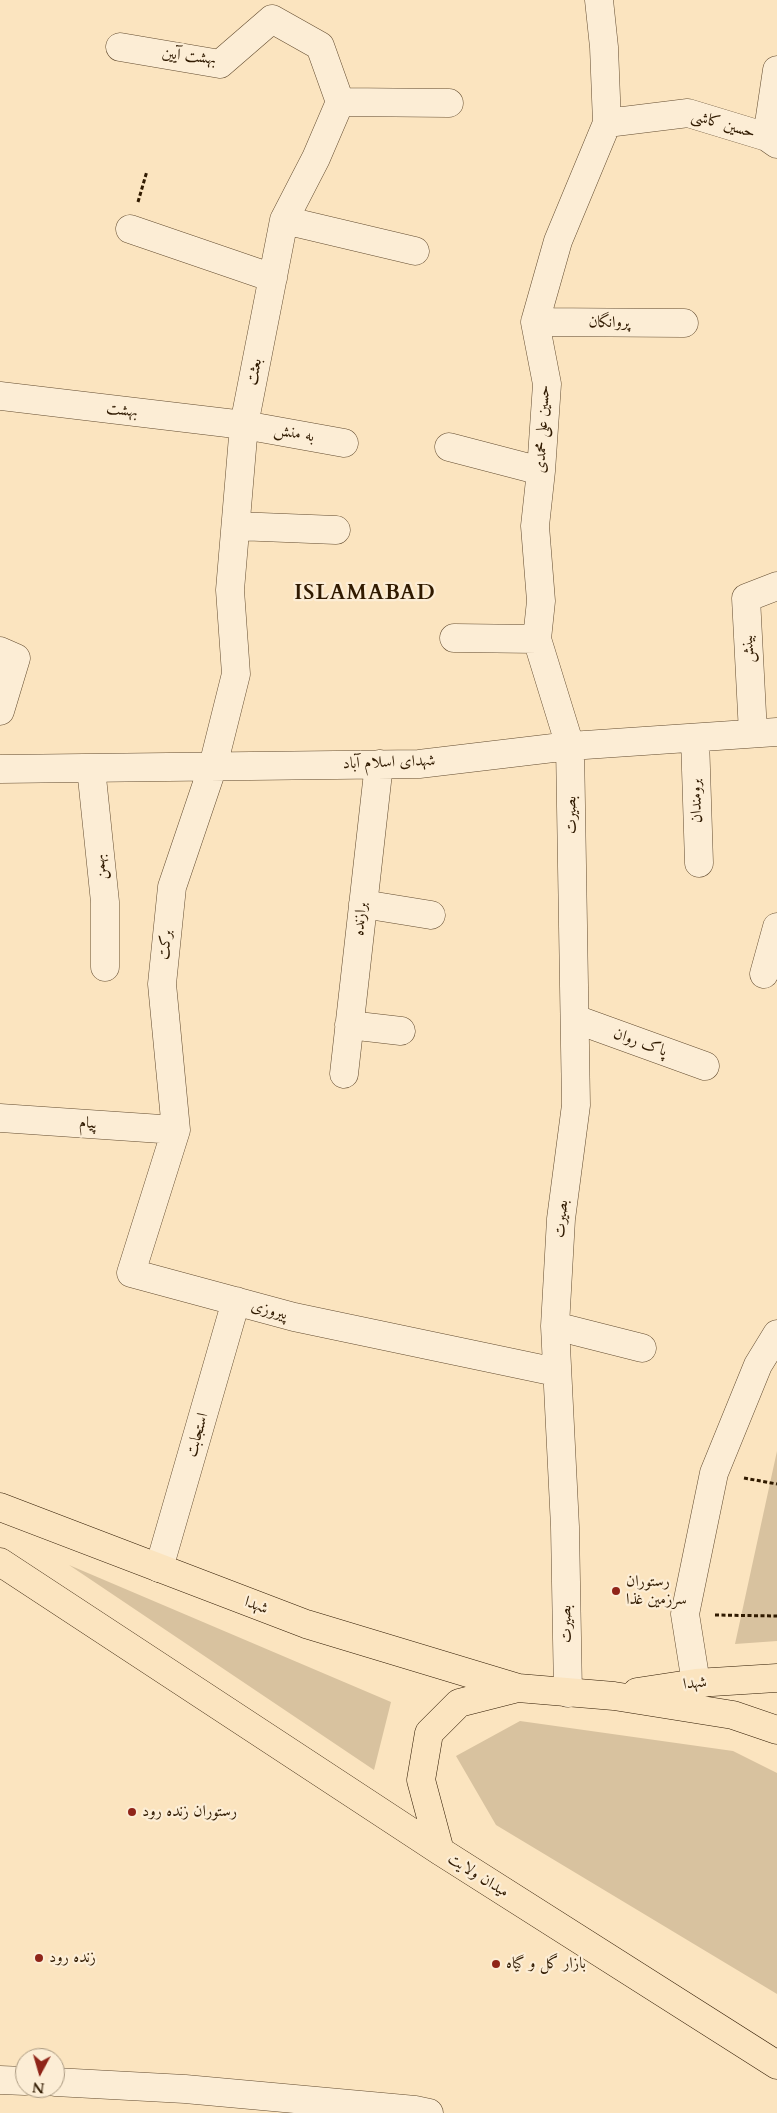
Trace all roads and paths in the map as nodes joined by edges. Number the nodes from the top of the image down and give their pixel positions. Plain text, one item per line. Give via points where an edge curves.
1 (599, 0) edge
2 (273, 10) edge
3 (120, 47) dead end
4 (777, 70) edge
5 (340, 102) junction
6 (449, 103) dead end
7 (607, 123) junction
8 (772, 141) edge
9 (284, 220) junction
10 (130, 229) dead end
11 (415, 251) dead end
12 (273, 278) junction
13 (535, 322) junction
14 (684, 323) dead end
15 (0, 396) edge
16 (244, 425) junction
17 (344, 443) dead end
18 (449, 447) dead end
19 (541, 471) junction
20 (236, 526) junction
21 (336, 530) dead end
22 (777, 586) edge
23 (454, 638) dead end
24 (537, 640) junction
25 (0, 651) edge
26 (0, 711) edge
27 (765, 733) edge
28 (695, 738) junction
29 (570, 746) junction
30 (379, 764) junction
31 (213, 766) junction
32 (91, 768) junction
33 (0, 769) edge
34 (699, 863) dead end
35 (363, 904) junction
36 (431, 915) dead end
37 (777, 927) edge
38 (105, 967) dead end
39 (764, 974) dead end
40 (575, 1019) junction
41 (349, 1025) junction
42 (401, 1031) dead end
43 (705, 1066) dead end
44 (344, 1074) dead end
45 (0, 1118) edge
46 (176, 1130) junction
47 (236, 1301) junction
48 (555, 1326) junction
49 (777, 1334) edge
50 (642, 1348) dead end
51 (556, 1372) junction
52 (0, 1508) edge
53 (0, 1562) edge
54 (159, 1568) junction
55 (685, 1614) junction
56 (777, 1616) edge
57 (777, 1678) edge
58 (696, 1683) junction
59 (518, 1688) junction
60 (568, 1693) junction
61 (614, 1696) junction
62 (777, 1730) edge
63 (440, 1851) junction
64 (777, 2065) edge
65 (0, 2080) edge
66 (15, 2081) edge
67 (65, 2083) edge
68 (430, 2113) edge

1 - 7 street, حسین علی محمدی
2 - 3 street, بهشت آیین via 220,64
2 - 5 street via 320,46
4 - 8 street
5 - 6 street
5 - 9 street, بعثت
7 - 8 street, حسین کاشی via 688,114
7 - 13 street, حسین علی محمدی via 558,241
9 - 11 street
9 - 12 street, بعثت
10 - 12 street
12 - 16 street, بعثت
13 - 14 street, پروانگان
13 - 19 street, حسین علی محمدی via 547,384
15 - 16 street, بهشت
16 - 17 street, به منش
16 - 20 street, بعثت
18 - 19 street
19 - 24 street, حسین علی محمدی via 535,526 541,601
20 - 21 street
20 - 31 street, بعثت via 230,590 236,674
22 - 27 street, بینش via 746,598
23 - 24 street
24 - 29 street, حسین علی محمدی
25 - 26 street via 16,658
27 - 28 street, شهدای اسلام آباد
28 - 29 street, شهدای اسلام آباد
28 - 34 street, برومندان
29 - 30 street, شهدای اسلام آباد via 419,764
29 - 40 street, بصیرت
30 - 31 street, شهدای اسلام آباد
30 - 35 street, برازنده
31 - 32 street, شهدای اسلام آباد
31 - 46 street, برکت via 172,887 163,974
32 - 33 street, شهدای اسلام آباد
32 - 38 street, بهمن via 105,902
35 - 36 street
35 - 41 street, برازنده
37 - 39 street
40 - 43 street, پاک روان
40 - 48 street, بصیرت via 576,1105 561,1219
41 - 42 street
41 - 44 street, برازنده
45 - 46 street, پیام
46 - 47 street, پیروزی via 131,1274
47 - 51 street, پیروزی via 294,1317
47 - 54 street, استجابت
48 - 50 street
48 - 51 street, بصیرت
49 - 55 street via 758,1364 714,1472
51 - 60 street, بصیرت via 565,1527
52 - 54 main road, شهدا
53 - 63 main road
54 - 59 main road, شهدا via 306,1624
55 - 56 path
55 - 58 street
57 - 58 main road, شهدا
58 - 61 main road, شهدا
59 - 60 main road, میدان ولایت
59 - 63 main road, میدان ولایت via 460,1703 429,1733 421,1780
60 - 61 main road, میدان ولایت
61 - 62 main road, میدان ولایت via 733,1715
63 - 64 main road, میدان ولایت
65 - 66 street
67 - 68 street via 185,2089

